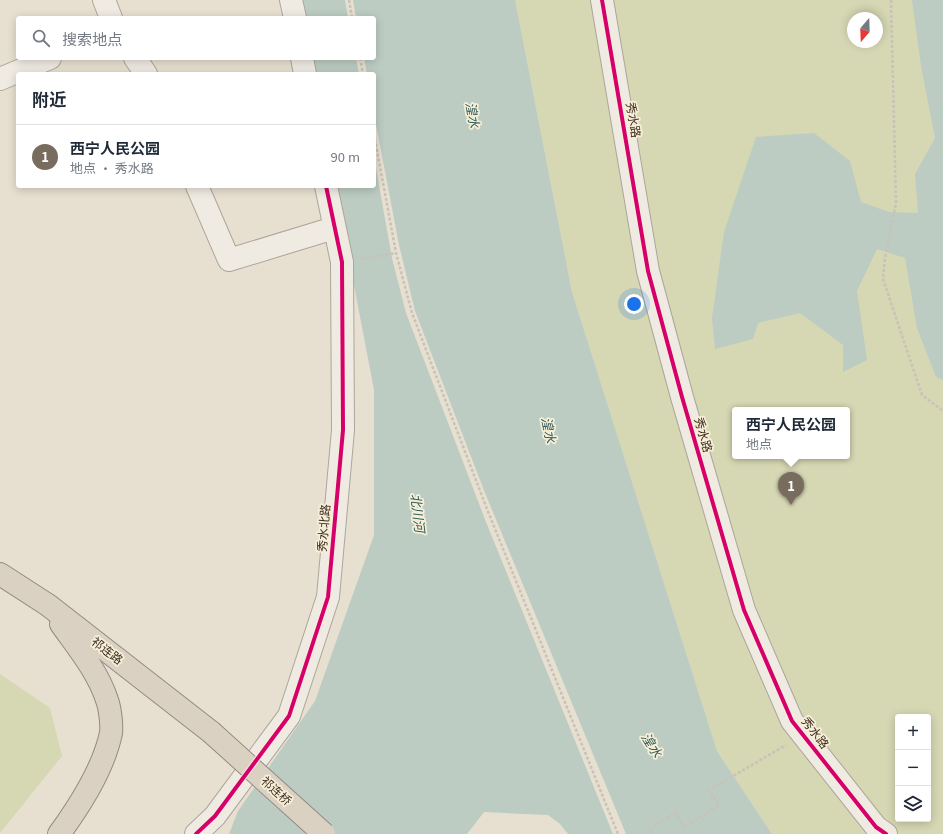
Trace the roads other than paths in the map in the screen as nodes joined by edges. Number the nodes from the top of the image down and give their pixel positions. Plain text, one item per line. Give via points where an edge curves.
1 (104, 0) edge
2 (291, 0) edge
3 (602, 0) edge
4 (110, 16) edge
5 (295, 16) edge
6 (45, 60) edge
7 (136, 60) edge
8 (302, 60) edge
9 (16, 72) edge
10 (17, 72) edge
11 (145, 72) edge
12 (305, 72) edge
13 (0, 79) edge
14 (198, 188) edge
15 (326, 188) edge
16 (334, 228) junction
17 (0, 574) edge
18 (48, 606) junction
19 (211, 732) joint
20 (59, 834) edge
21 (196, 834) edge
22 (324, 834) edge
23 (886, 834) edge

1 - 4 street
2 - 5 street
3 - 23 street, 秀水路 via 648,271 744,610 792,721 876,827
6 - 10 street
7 - 11 street
8 - 12 street
9 - 13 street
14 - 16 street via 229,260
15 - 16 street, 秀水北路
16 - 21 street, 秀水北路 via 342,262 343,430 328,597 289,716 215,816
17 - 18 highway, 祁连路
18 - 19 highway, 祁连路
18 - 20 highway via 92,668 108,700 111,732 100,764 72,817
19 - 22 highway, 祁连桥, bridge

